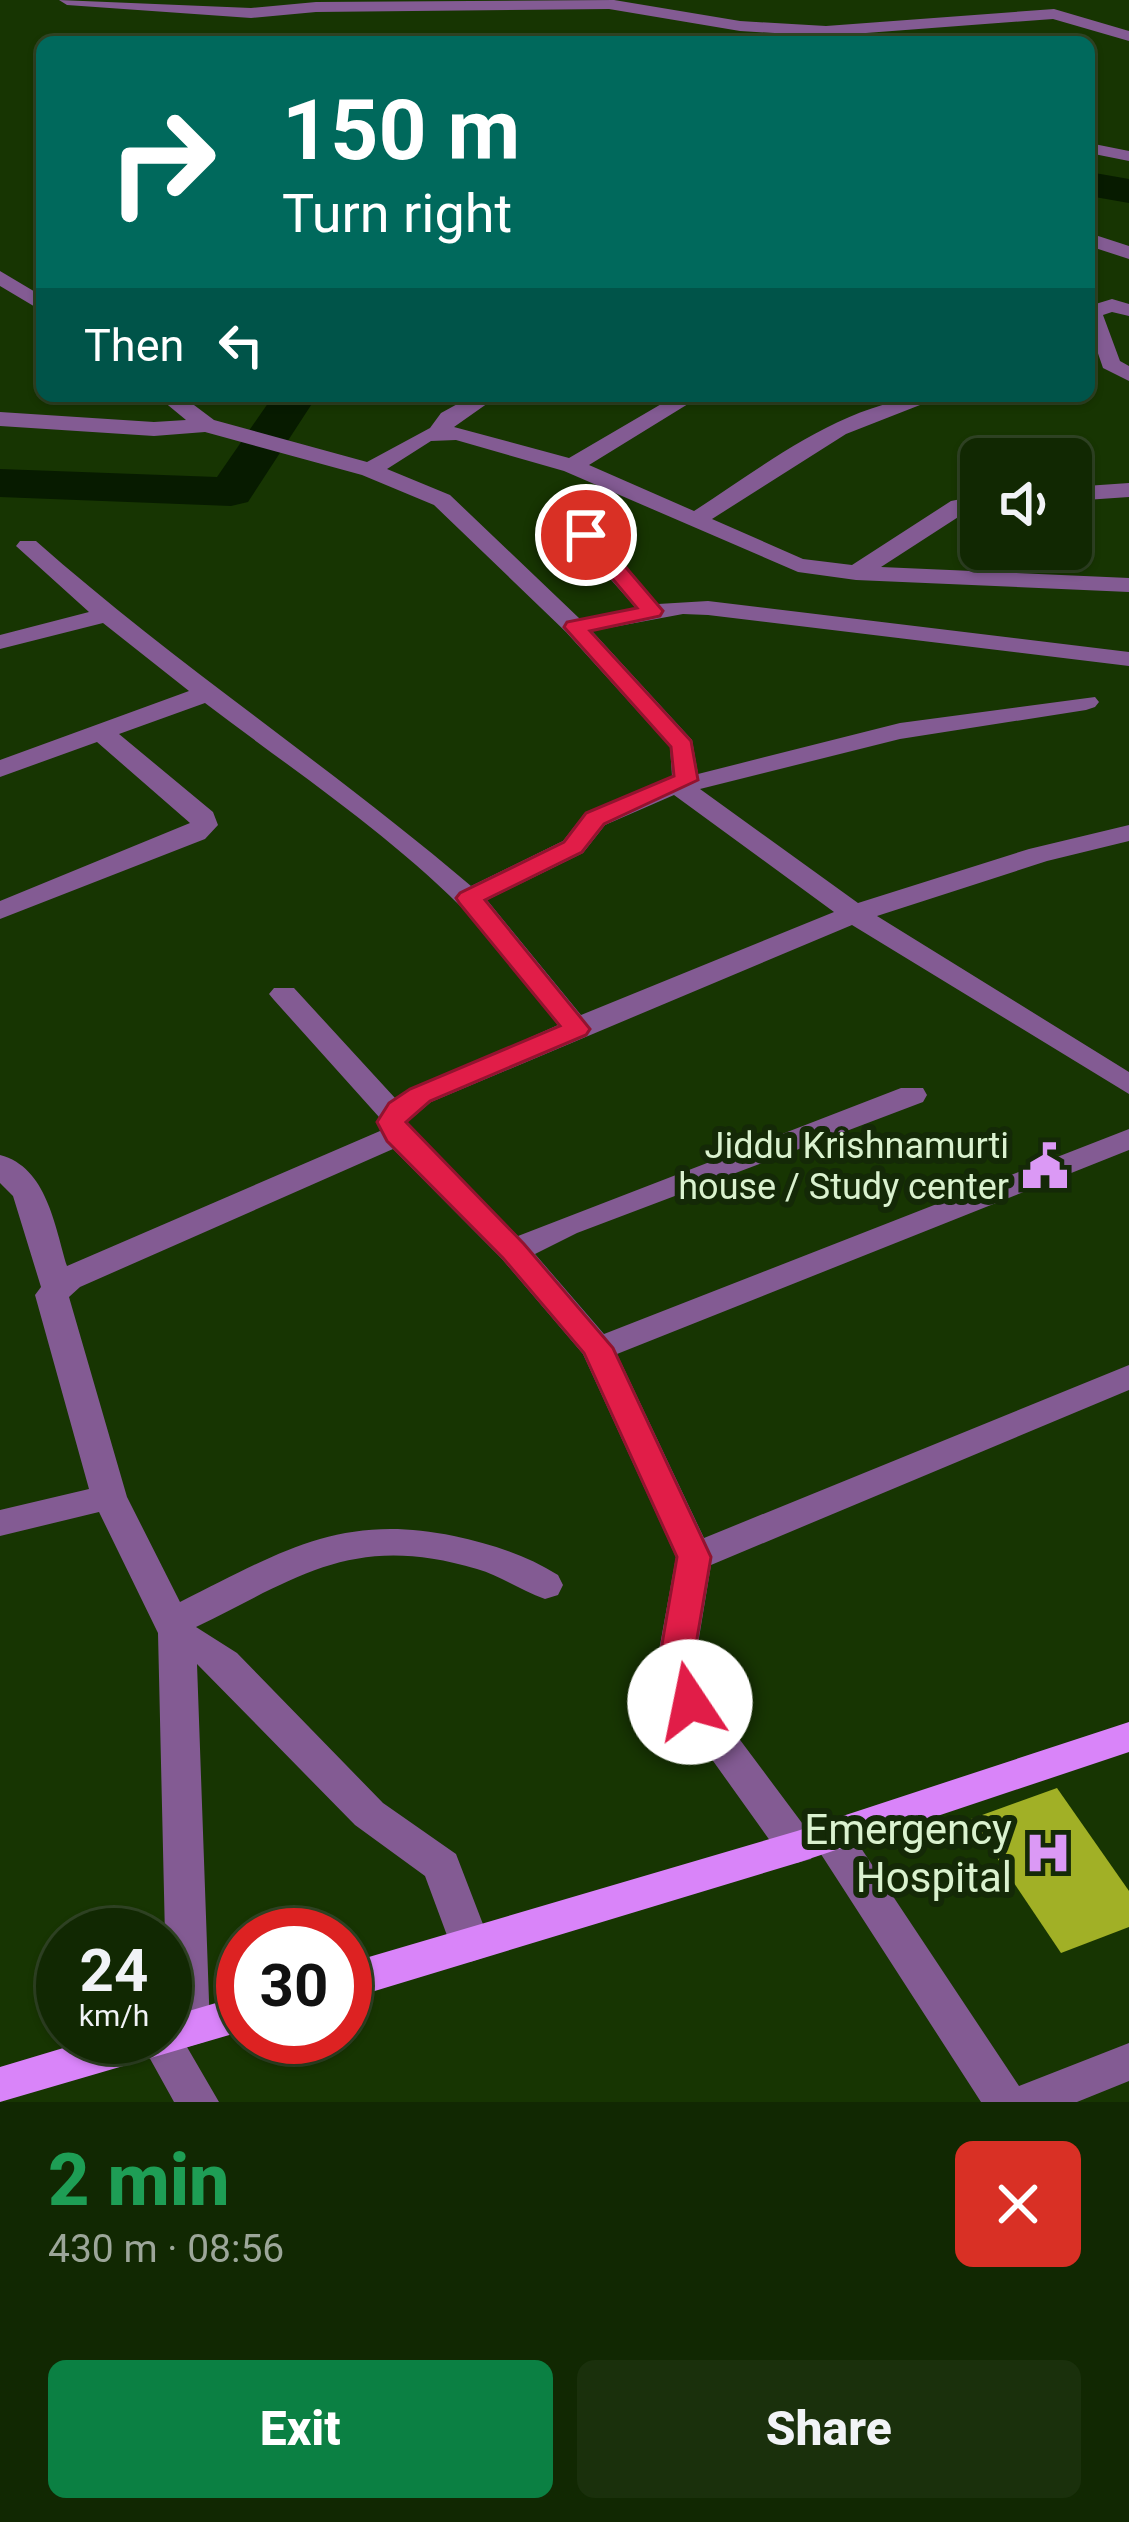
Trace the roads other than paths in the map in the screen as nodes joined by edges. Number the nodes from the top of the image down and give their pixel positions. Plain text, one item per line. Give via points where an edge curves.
1 (67, 0) edge
2 (1129, 36) edge
3 (1095, 149) edge
4 (1129, 156) edge
5 (1095, 241) edge
6 (1129, 253) edge
7 (0, 277) edge
8 (36, 301) edge
9 (1095, 310) edge
10 (1129, 310) edge
11 (1095, 321) edge
12 (1129, 375) edge
13 (176, 402) edge
14 (477, 402) edge
15 (679, 402) edge
16 (914, 402) edge
17 (0, 419) edge
18 (207, 426) junction
19 (438, 432) junction
20 (572, 466) junction
21 (358, 467) junction
22 (1129, 490) edge
23 (1092, 493) edge
24 (960, 506) edge
25 (698, 518) junction
26 (569, 519) dead end
27 (28, 546) dead end
28 (856, 573) junction
29 (1129, 585) edge
30 (652, 611) junction
31 (103, 616) junction
32 (575, 627) junction
33 (0, 642) edge
34 (1129, 659) edge
35 (205, 694) junction
36 (1086, 702) dead end
37 (102, 733) junction
38 (0, 769) edge
39 (686, 782) junction
40 (1129, 833) edge
41 (469, 898) junction
42 (0, 911) edge
43 (856, 915) junction
44 (284, 994) dead end
45 (576, 1029) junction
46 (1129, 1085) edge
47 (912, 1095) dead end
48 (396, 1125) junction
49 (1129, 1139) edge
50 (0, 1165) edge
51 (514, 1251) junction
52 (57, 1286) junction
53 (598, 1348) junction
54 (1129, 1377) edge
55 (110, 1497) junction
56 (0, 1523) edge
57 (694, 1557) junction
58 (545, 1585) dead end
59 (174, 1628) junction
60 (1129, 1737) edge
61 (814, 1841) junction
62 (171, 1908) edge
63 (470, 1945) junction
64 (372, 1974) edge
65 (1129, 2062) edge
66 (73, 2064) edge
67 (181, 2064) edge
68 (0, 2086) edge
69 (196, 2102) edge
70 (1006, 2102) edge
71 (1028, 2102) edge

1 - 2 street via 251,13 609,4 721,24 826,31 1054,14
3 - 4 street
5 - 6 street
7 - 8 street
9 - 10 street
11 - 12 street via 1110,364
13 - 18 street
14 - 19 street
15 - 20 street
16 - 25 street via 838,429
17 - 18 street
18 - 21 street
19 - 20 street
19 - 21 street
20 - 25 street
21 - 32 street via 442,500
22 - 23 street
24 - 28 street
25 - 28 street via 798,566
26 - 30 street
27 - 31 street
28 - 29 street
30 - 32 street
30 - 34 street via 733,610
31 - 33 street
31 - 35 street
32 - 39 street via 683,746
35 - 37 street
35 - 41 street
36 - 39 street via 900,731
37 - 38 street
37 - 42 street via 204,825
39 - 41 street via 595,818 573,847
39 - 43 street via 687,796
40 - 43 street via 1034,852
41 - 45 street
43 - 45 street
43 - 46 street
44 - 48 street
45 - 48 street via 420,1095
47 - 51 street
48 - 51 street
48 - 52 street
49 - 53 street
50 - 52 street via 28,1192
51 - 53 street
52 - 55 street via 52,1295
53 - 57 street
54 - 57 street
55 - 56 street
55 - 59 street
57 - 61 street via 677,1656 690,1702
58 - 59 street via 484,1556 375,1540 320,1554
59 - 62 street
59 - 63 street via 224,1663 369,1814 442,1866
60 - 61 main road
61 - 63 main road
61 - 70 street
63 - 64 main road
65 - 71 street
66 - 68 main road
67 - 69 street

